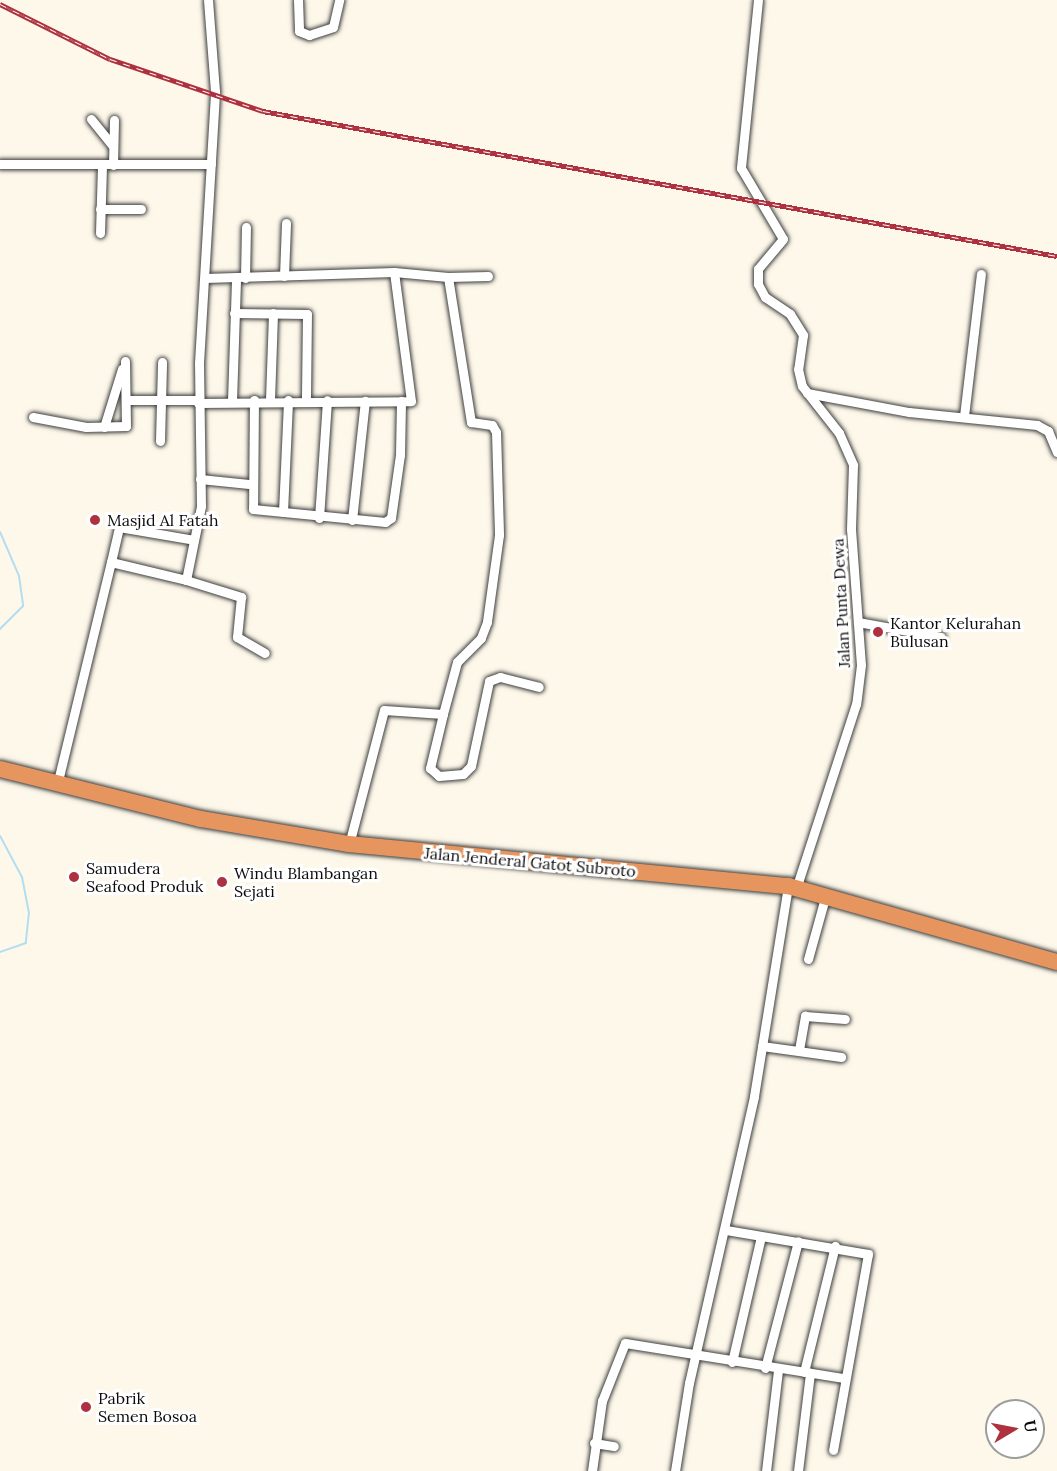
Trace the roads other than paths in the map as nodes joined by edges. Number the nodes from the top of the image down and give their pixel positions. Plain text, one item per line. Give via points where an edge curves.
1 (208, 0) edge
2 (298, 0) edge
3 (339, 0) edge
4 (758, 0) edge
5 (91, 119) dead end
6 (114, 120) dead end
7 (114, 146) junction
8 (0, 164) edge
9 (211, 164) junction
10 (102, 165) junction
11 (113, 165) junction
12 (100, 209) junction
13 (141, 209) dead end
14 (286, 223) dead end
15 (246, 227) dead end
16 (100, 232) dead end
17 (394, 272) junction
18 (981, 274) dead end
19 (284, 276) junction
20 (488, 276) dead end
21 (448, 277) junction
22 (205, 278) junction
23 (240, 279) junction
24 (234, 313) junction
25 (273, 313) junction
26 (162, 362) dead end
27 (807, 393) junction
28 (126, 400) junction
29 (161, 400) junction
30 (254, 400) junction
31 (270, 400) junction
32 (288, 400) junction
33 (306, 400) junction
34 (327, 400) junction
35 (198, 401) junction
36 (232, 401) junction
37 (365, 401) junction
38 (401, 401) junction
39 (964, 416) junction
40 (33, 417) dead end
41 (104, 427) junction
42 (160, 441) dead end
43 (1057, 453) edge
44 (200, 479) junction
45 (249, 484) junction
46 (283, 512) junction
47 (320, 518) junction
48 (352, 520) junction
49 (194, 540) junction
50 (111, 562) junction
51 (186, 580) junction
52 (858, 622) junction
53 (941, 637) dead end
54 (265, 653) dead end
55 (539, 687) dead end
56 (443, 714) junction
57 (0, 769) edge
58 (57, 785) junction
59 (349, 844) junction
60 (792, 887) junction
61 (826, 894) junction
62 (808, 959) dead end
63 (1057, 962) edge
64 (845, 1019) dead end
65 (762, 1046) junction
66 (799, 1050) junction
67 (841, 1057) dead end
68 (726, 1230) junction
69 (761, 1236) junction
70 (798, 1240) junction
71 (835, 1246) junction
72 (696, 1356) junction
73 (732, 1362) junction
74 (765, 1368) junction
75 (778, 1370) junction
76 (807, 1373) junction
77 (844, 1378) junction
78 (594, 1443) junction
79 (614, 1446) dead end
80 (833, 1450) dead end
81 (592, 1471) edge
82 (675, 1471) edge
83 (766, 1471) edge
84 (798, 1471) edge

1 - 9 street via 214,91
2 - 3 street via 298,31 309,35 333,27
4 - 27 street via 741,168 758,204 781,232 780,247 758,269 758,284 765,297 790,314 803,335 798,369
5 - 7 street
6 - 7 street
7 - 11 street
8 - 10 street
9 - 11 street
9 - 22 street
10 - 11 street
10 - 12 street
12 - 13 street
12 - 16 street
14 - 19 street
15 - 23 street
17 - 19 street
17 - 21 street
17 - 38 street via 414,393 411,401
18 - 39 street
19 - 23 street
20 - 21 street
21 - 56 street via 471,422 492,426 496,432 499,535 487,622 481,638 457,662
22 - 23 street
22 - 35 street
23 - 24 street
24 - 25 street
24 - 36 street
25 - 31 street
25 - 33 street via 309,316
26 - 29 street
27 - 39 street
27 - 52 street, Jalan Punta Dewa via 839,433 853,465
28 - 29 street
28 - 41 street via 126,426
28 - 41 street via 125,361
29 - 35 street
29 - 42 street
30 - 31 street
30 - 36 street
30 - 45 street
31 - 32 street
32 - 33 street
32 - 46 street
33 - 34 street
34 - 37 street
34 - 47 street
35 - 36 street
35 - 44 street
37 - 38 street
37 - 48 street
38 - 48 street via 391,518
39 - 43 street via 1037,425 1048,431
40 - 41 street
44 - 45 street
44 - 49 street
45 - 46 street via 253,509
46 - 47 street
47 - 48 street
49 - 50 street via 123,526
49 - 51 street
50 - 51 street
50 - 58 street
51 - 54 street via 241,597 237,637
52 - 53 street
52 - 60 street, Jalan Punta Dewa via 861,665 856,704
55 - 56 street via 500,677 489,681 471,766 464,774 439,776 430,768
56 - 59 street via 384,710
57 - 58 highway, Jalan Jenderal Gatot Subroto
58 - 59 highway, Jalan Jenderal Gatot Subroto via 201,819
59 - 60 highway, Jalan Jenderal Gatot Subroto
60 - 61 highway, Jalan Jenderal Gatot Subroto
60 - 65 street, Jalan Punta Dewa
61 - 62 street
61 - 63 highway, Jalan Jenderal Gatot Subroto
64 - 66 street via 805,1016
65 - 66 street
65 - 68 street, Jalan Punta Dewa
66 - 67 street
68 - 69 street
68 - 72 street, Jalan Punta Dewa
69 - 70 street
69 - 73 street
70 - 71 street
70 - 74 street
71 - 76 street
71 - 77 street via 869,1257
72 - 73 street
72 - 78 street via 620,1344
72 - 82 street, Jalan Punta Dewa
73 - 74 street
74 - 75 street
75 - 76 street
75 - 83 street
76 - 77 street
76 - 84 street
77 - 80 street
78 - 79 street
78 - 81 street

